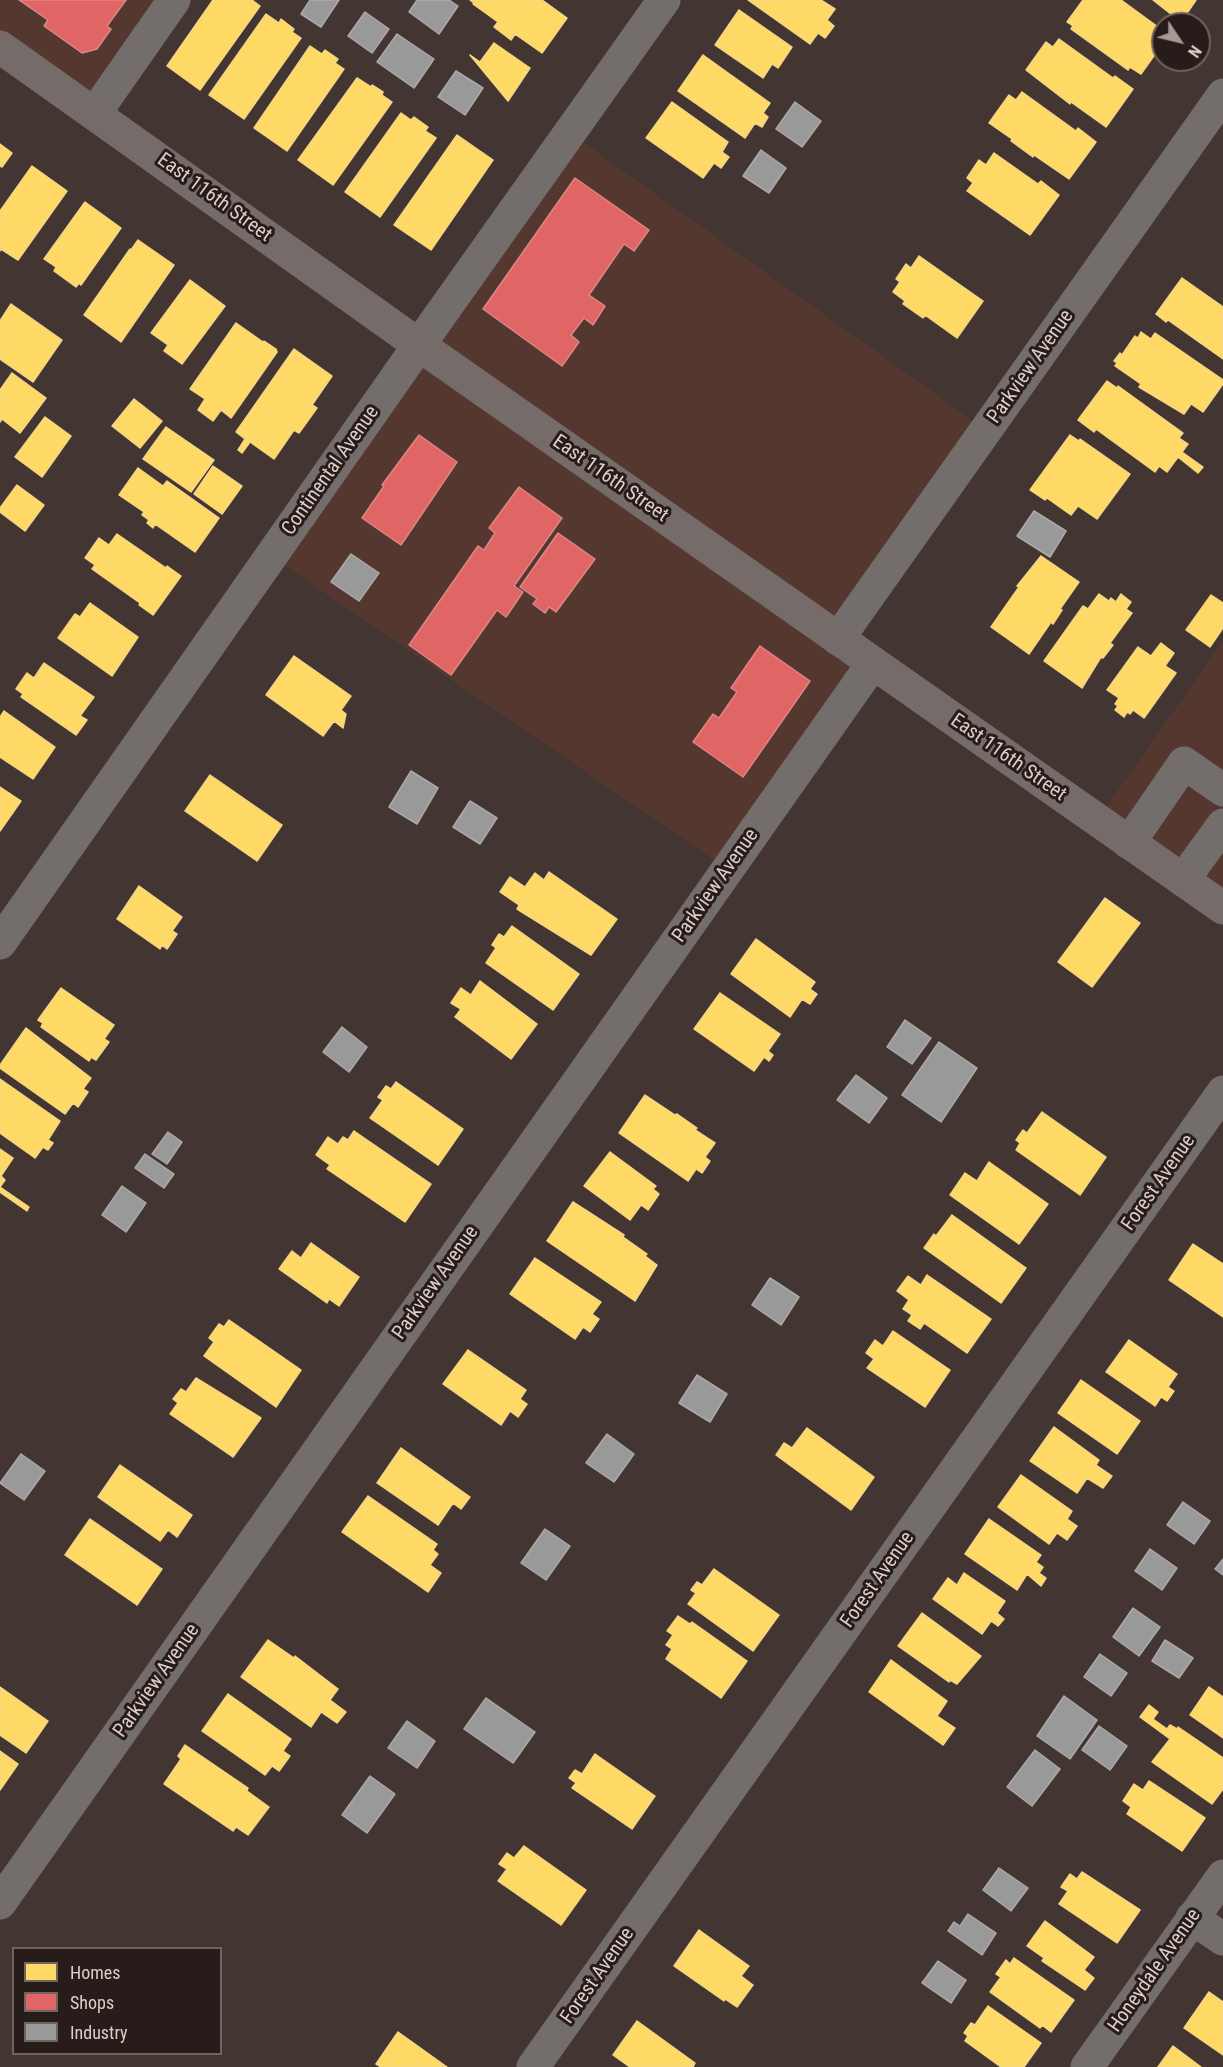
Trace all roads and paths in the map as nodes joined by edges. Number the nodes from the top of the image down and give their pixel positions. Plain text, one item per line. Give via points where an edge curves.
1 (174, 0) edge
2 (664, 0) edge
3 (0, 47) edge
4 (1223, 95) edge
5 (94, 113) junction
6 (419, 345) junction
7 (838, 639) junction
8 (873, 663) junction
9 (1223, 790) edge
10 (1223, 825) edge
11 (1129, 843) junction
12 (1183, 880) junction
13 (1223, 908) edge
14 (0, 943) edge
15 (1223, 1092) edge
16 (1223, 1876) edge
17 (0, 1903) edge
18 (1192, 1918) junction
19 (1223, 1939) edge
20 (533, 2067) edge
21 (1087, 2067) edge

1 - 5 street
2 - 6 street, Continental Avenue
3 - 5 main road, East 116th Street
4 - 7 street, Parkview Avenue
5 - 6 main road, East 116th Street
6 - 7 main road, East 116th Street
6 - 14 street, Continental Avenue
7 - 8 main road, East 116th Street
8 - 11 main road, East 116th Street
8 - 17 street, Parkview Avenue
9 - 11 street via 1184,763
10 - 12 street
11 - 12 main road, East 116th Street
12 - 13 main road, East 116th Street
15 - 20 street, Forest Avenue
16 - 18 street, Honeydale Avenue
18 - 19 street
18 - 21 street, Honeydale Avenue

